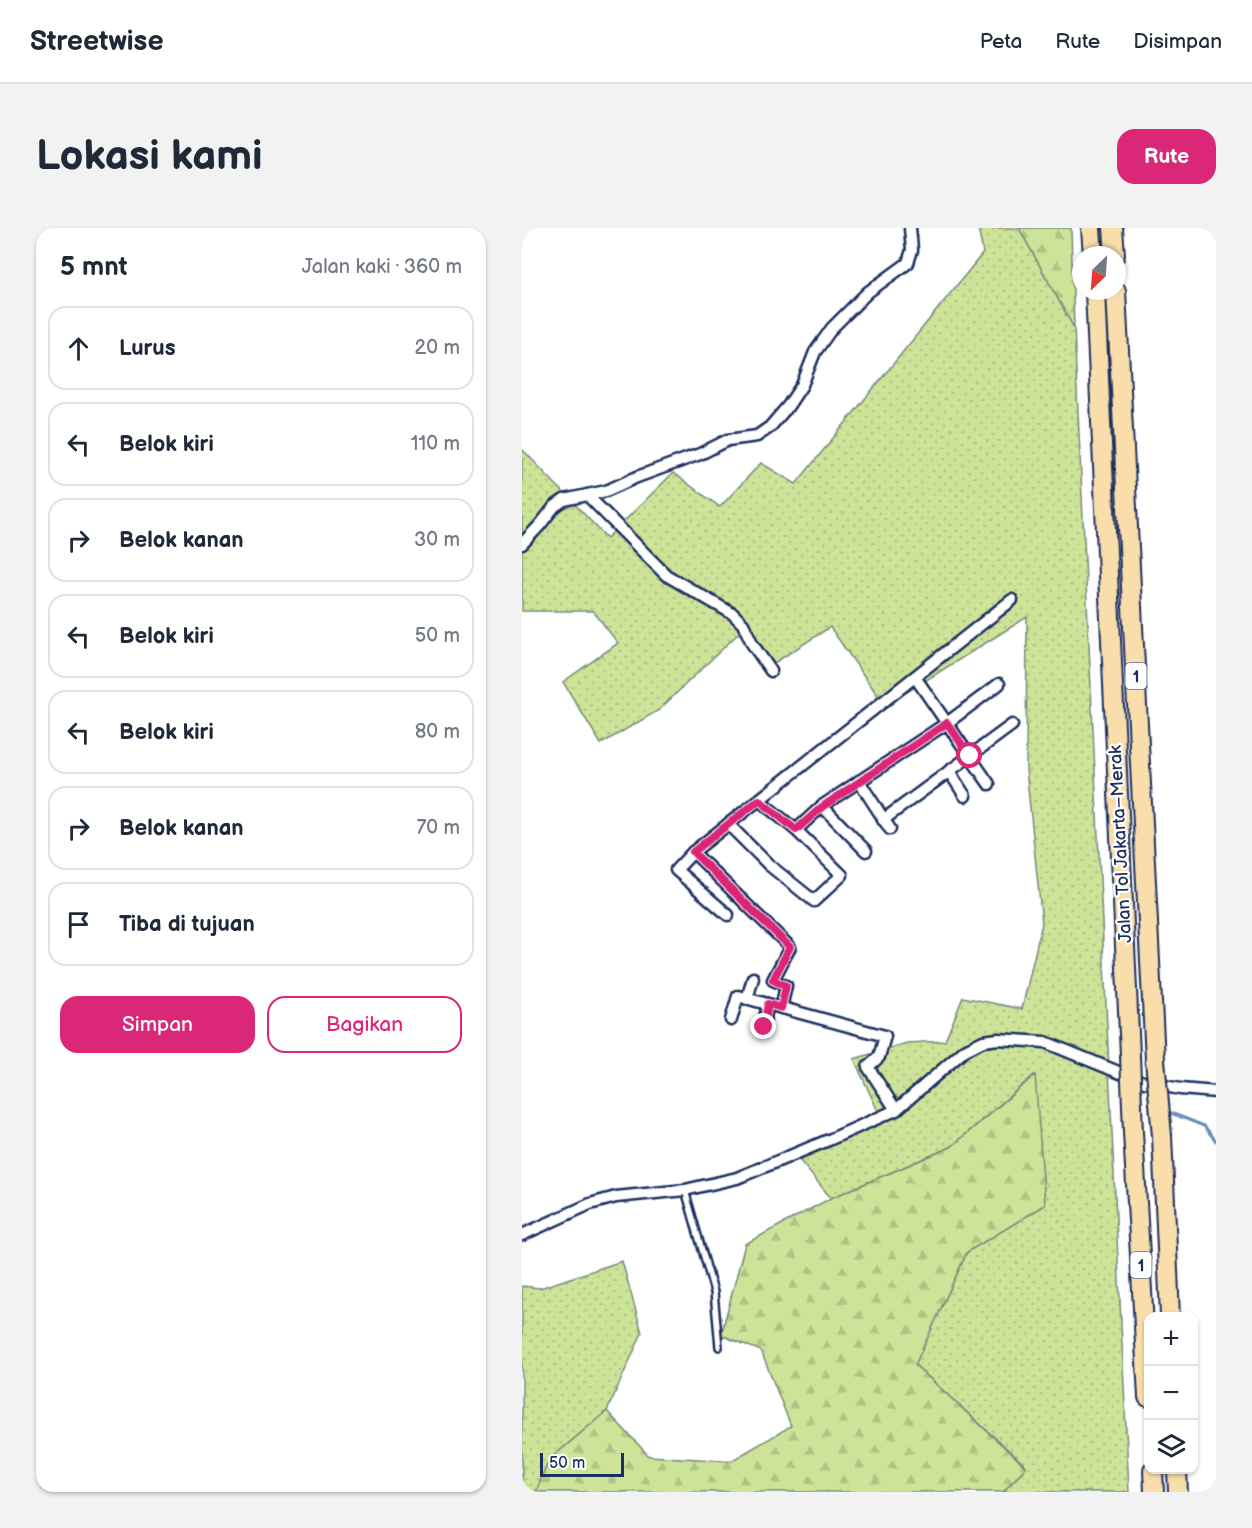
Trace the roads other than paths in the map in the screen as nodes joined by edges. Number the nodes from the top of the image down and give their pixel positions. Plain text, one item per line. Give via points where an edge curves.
1 (910, 228) edge
2 (1091, 228) edge
3 (1113, 228) edge
4 (1092, 246) edge
5 (1114, 246) edge
6 (1095, 300) edge
7 (1116, 300) edge
8 (587, 495) junction
9 (522, 544) edge
10 (1012, 600) dead end
11 (771, 670) dead end
12 (915, 677) junction
13 (999, 684) dead end
14 (947, 723) junction
15 (1012, 725) dead end
16 (970, 756) junction
17 (949, 771) junction
18 (859, 781) junction
19 (989, 784) dead end
20 (965, 796) dead end
21 (759, 800) junction
22 (822, 807) junction
23 (883, 820) junction
24 (728, 824) junction
25 (890, 829) dead end
26 (796, 830) junction
27 (866, 851) dead end
28 (693, 852) junction
29 (728, 915) dead end
30 (753, 978) dead end
31 (747, 999) junction
32 (768, 1004) junction
33 (781, 1008) junction
34 (731, 1020) dead end
35 (764, 1027) dead end
36 (1216, 1092) edge
37 (896, 1110) junction
38 (685, 1190) junction
39 (522, 1235) edge
40 (1170, 1312) edge
41 (719, 1347) dead end
42 (1147, 1366) edge
43 (1153, 1474) edge
44 (1177, 1474) edge
45 (1154, 1492) edge
46 (1178, 1492) edge

1 - 8 street via 912,250 908,263 868,292 832,328 802,385 770,428 757,436 728,440 606,491
2 - 4 highway
3 - 5 highway
6 - 42 highway, Jalan Tol Jakarta–Merak / 1, bridge
7 - 40 highway, Jalan Tol Jakarta–Merak / 1, bridge
8 - 9 street via 559,502
8 - 11 street via 666,575 733,614
10 - 12 street
12 - 14 street
12 - 21 street
13 - 14 street
14 - 16 street
14 - 18 street
15 - 16 street
16 - 17 street
16 - 19 street
17 - 20 street
17 - 23 street
18 - 22 street
18 - 23 street
21 - 24 street
21 - 26 street
22 - 26 street
22 - 27 street
23 - 25 street
24 - 26 street via 814,902 842,875
24 - 28 street
28 - 29 street via 676,870
28 - 33 street via 790,947 773,980 786,986
30 - 31 street
31 - 32 street
31 - 34 street via 738,996
32 - 33 street
32 - 35 street
33 - 37 street via 885,1036 879,1058 868,1067
36 - 37 street via 1140,1081 1045,1042 998,1040 983,1041 965,1050
37 - 38 street via 736,1178
38 - 39 street via 616,1197 590,1204
38 - 41 lane via 714,1292
43 - 45 highway
44 - 46 highway

